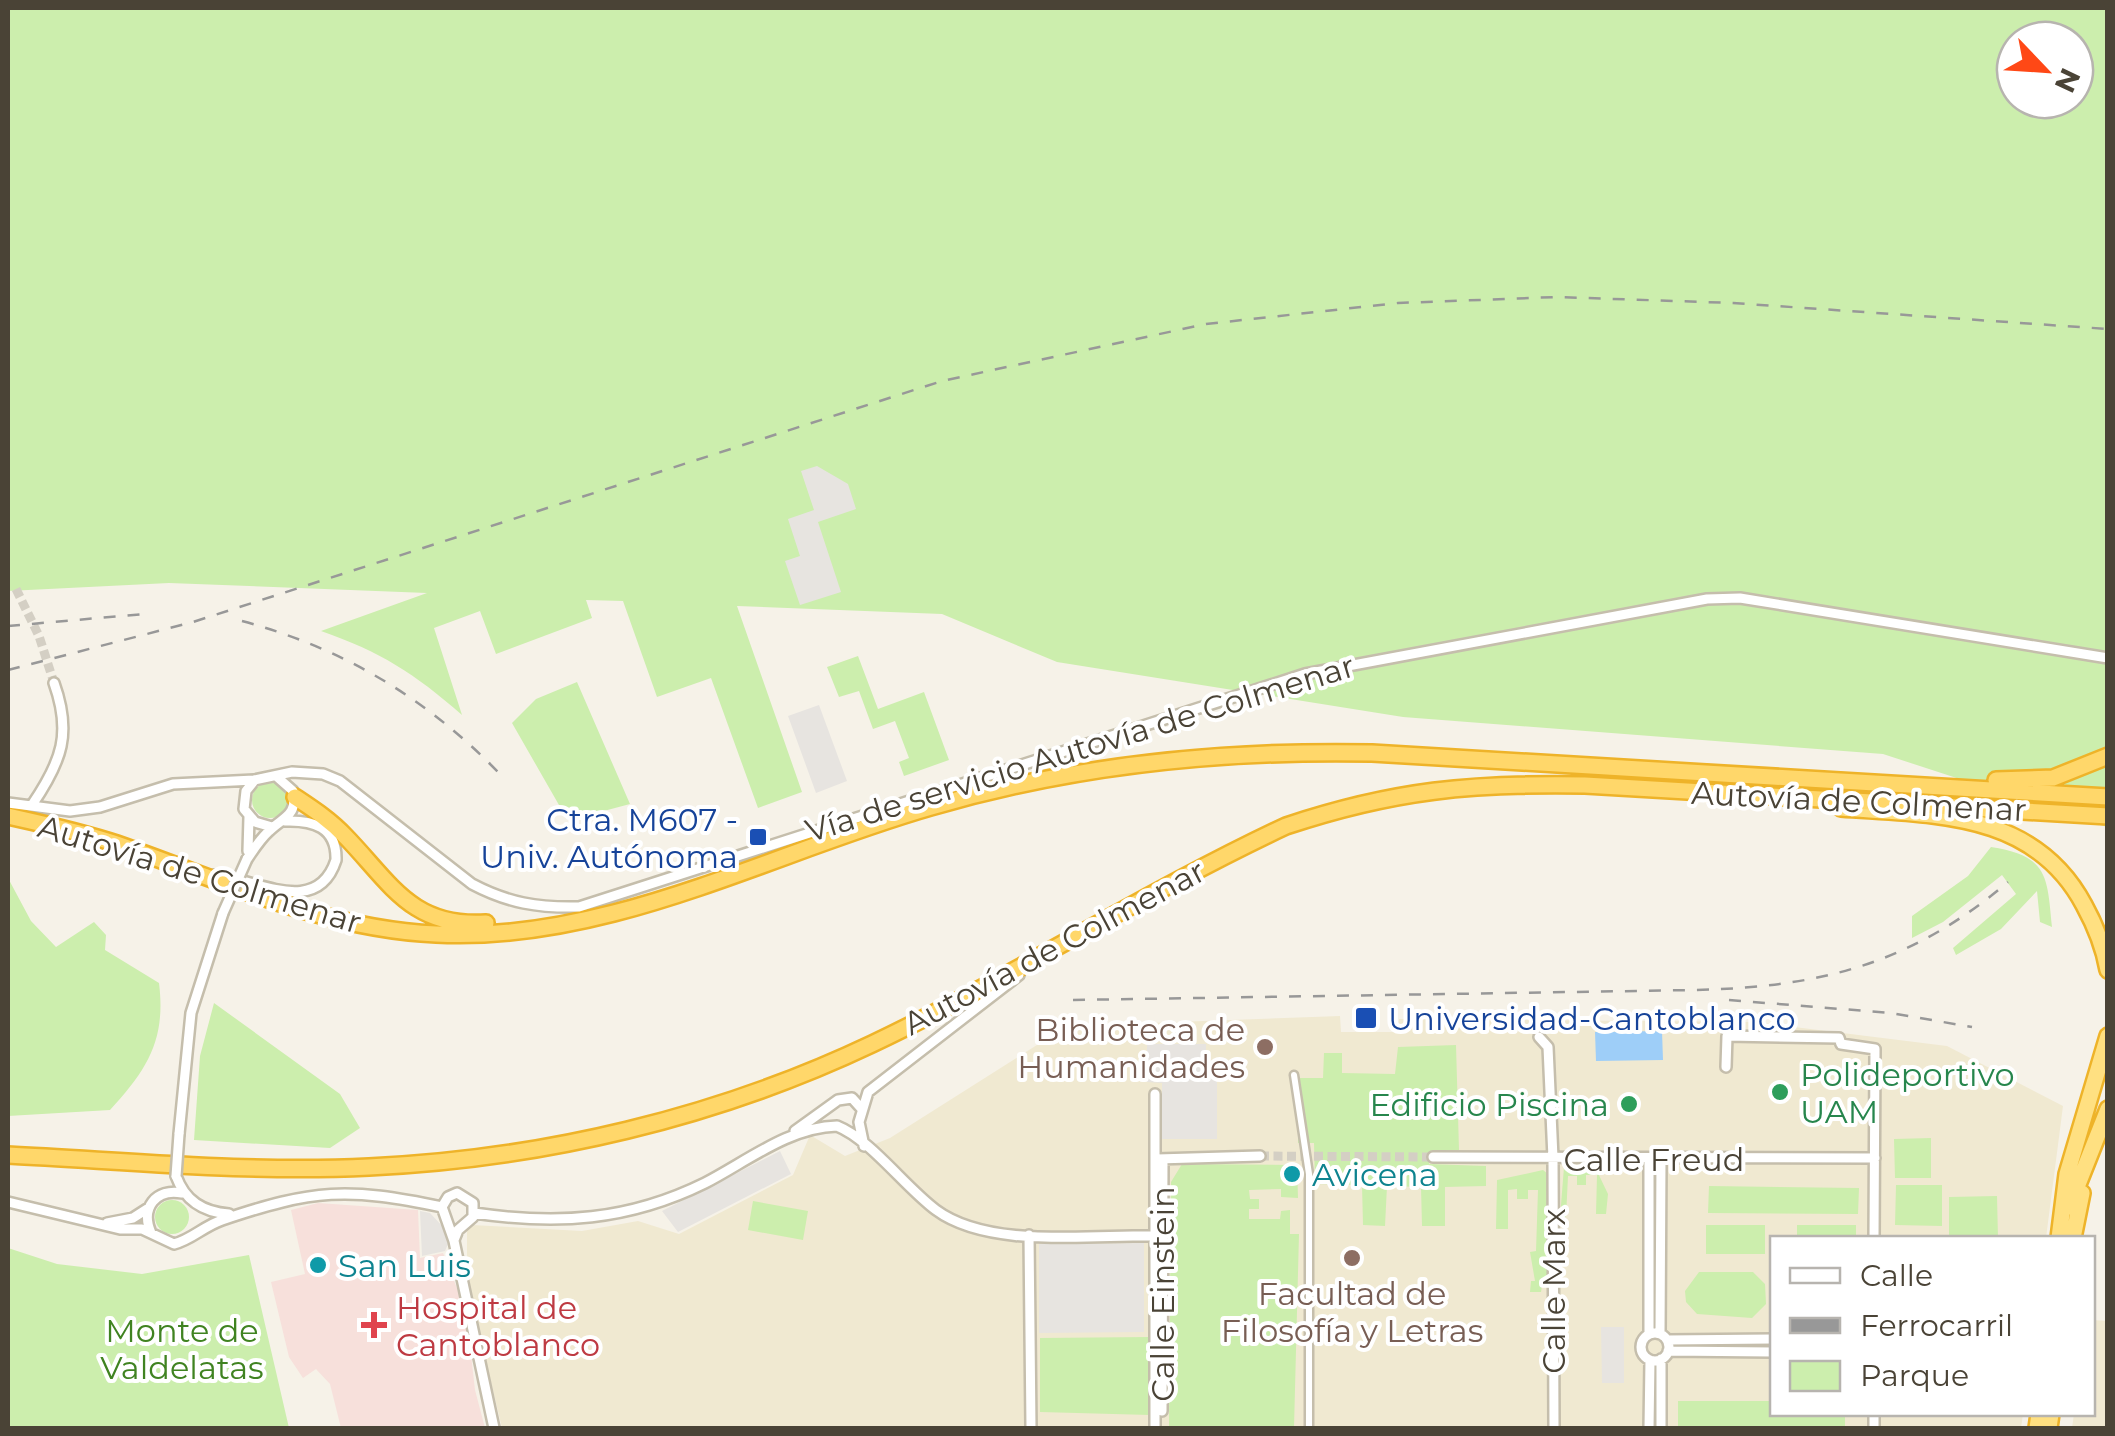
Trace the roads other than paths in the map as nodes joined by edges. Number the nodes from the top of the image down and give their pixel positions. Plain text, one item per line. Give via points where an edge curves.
1 (2108, 658) edge
2 (54, 683) tunnel mouth
3 (2108, 756) edge
4 (276, 776) junction
5 (1791, 776) junction
6 (254, 780) junction
7 (1761, 794) junction
8 (295, 797) junction
9 (2108, 797) edge
10 (8, 802) edge
11 (32, 805) junction
12 (8, 816) edge
13 (249, 816) junction
14 (2108, 816) edge
15 (285, 822) junction
16 (272, 826) junction
17 (246, 858) junction
18 (196, 873) junction
19 (570, 922) junction
20 (2104, 942) edge
21 (1044, 954) junction
22 (2108, 970) edge
23 (2108, 1036) edge
24 (1539, 1037) dead end
25 (1726, 1067) dead end
26 (1294, 1075) dead end
27 (1155, 1094) dead end
28 (832, 1107) junction
29 (861, 1108) junction
30 (2108, 1109) edge
31 (859, 1122) junction
32 (2107, 1126) edge
33 (841, 1127) junction
34 (776, 1144) junction
35 (864, 1146) junction
36 (8, 1155) edge
37 (1260, 1156) tunnel mouth
38 (1432, 1157) tunnel mouth
39 (1554, 1158) junction
40 (1874, 1158) junction
41 (1160, 1159) junction
42 (1655, 1160) junction
43 (176, 1176) junction
44 (167, 1192) junction
45 (182, 1193) junction
46 (8, 1202) edge
47 (196, 1206) junction
48 (442, 1208) junction
49 (148, 1210) junction
50 (244, 1212) junction
51 (474, 1213) junction
52 (446, 1220) junction
53 (95, 1223) junction
54 (461, 1226) junction
55 (195, 1231) junction
56 (152, 1234) junction
57 (1030, 1234) junction
58 (1158, 1236) junction
59 (1874, 1236) edge
60 (2060, 1236) edge
61 (2061, 1236) edge
62 (2073, 1236) edge
63 (454, 1241) junction
64 (1659, 1336) junction
65 (1770, 1339) edge
66 (1770, 1352) edge
67 (1660, 1357) junction
68 (494, 1428) edge
69 (1030, 1428) edge
70 (1158, 1428) edge
71 (1310, 1428) edge
72 (1554, 1428) edge
73 (1649, 1428) edge
74 (1660, 1428) edge

1 - 4 street, Vía de servicio Autovía de Colmenar via 1740,598 1707,599 1304,674 578,907 544,908 494,895 332,777
2 - 11 street via 66,716 55,764
3 - 5 highway via 2038,780 1862,772
4 - 6 street
4 - 8 street
5 - 9 highway, Autovía de Colmenar
5 - 19 highway, Autovía de Colmenar via 1326,752 1137,764 930,807
6 - 11 street via 173,784 70,811
6 - 13 street via 244,799
7 - 14 highway, Autovía de Colmenar
7 - 20 highway via 2018,835 2060,870
7 - 21 highway, Autovía de Colmenar via 1498,783 1429,788 1354,804 1264,836
8 - 15 street
8 - 19 highway via 324,816 386,885 417,908 472,924
10 - 11 street
12 - 18 highway, Autovía de Colmenar via 75,831
13 - 16 street
13 - 17 street
15 - 16 street
15 - 18 street via 313,822 332,838 336,860 320,886 271,891
16 - 17 street
17 - 43 street, bridge via 200,975 189,1024
18 - 19 highway, Autovía de Colmenar via 294,909 372,928 505,932
20 - 22 highway
21 - 29 street via 868,1092
21 - 36 highway, Autovía de Colmenar via 871,1045 762,1090 572,1143 368,1167
23 - 60 highway via 2067,1174
24 - 39 street, Calle Marx via 1548,1046
25 - 40 street via 1727,1036 1839,1038 1841,1044 1872,1046
26 - 71 street via 1308,1162
27 - 41 street, Calle Einstein
28 - 29 street via 847,1097
28 - 33 street
28 - 34 street
29 - 31 street
30 - 61 highway
31 - 33 street
31 - 35 street
32 - 62 highway via 2085,1179
33 - 34 street via 815,1126
33 - 35 street
34 - 51 street via 702,1184 630,1212 562,1222
35 - 57 street via 939,1212 986,1231
37 - 41 street
38 - 39 street, Calle Freud
39 - 42 street, Calle Freud
39 - 72 street, Calle Marx
40 - 42 street, Calle Freud
40 - 59 street
41 - 58 street, Calle Einstein
42 - 64 street
43 - 44 street
43 - 45 street
44 - 45 street
44 - 49 street
45 - 47 street
46 - 53 street
47 - 50 street via 224,1215
47 - 55 street
48 - 50 street via 374,1194 317,1192
48 - 51 street via 448,1196 462,1194
48 - 52 street
49 - 53 street
49 - 56 street
50 - 55 street
51 - 54 street
52 - 54 street
52 - 63 street
53 - 56 street
54 - 63 street
55 - 56 street via 174,1244
57 - 58 street
57 - 69 street
58 - 70 street, Calle Einstein
63 - 68 street
64 - 65 street
64 - 67 street
64 - 67 street via 1641,1348
66 - 67 street
67 - 73 street
67 - 74 street

